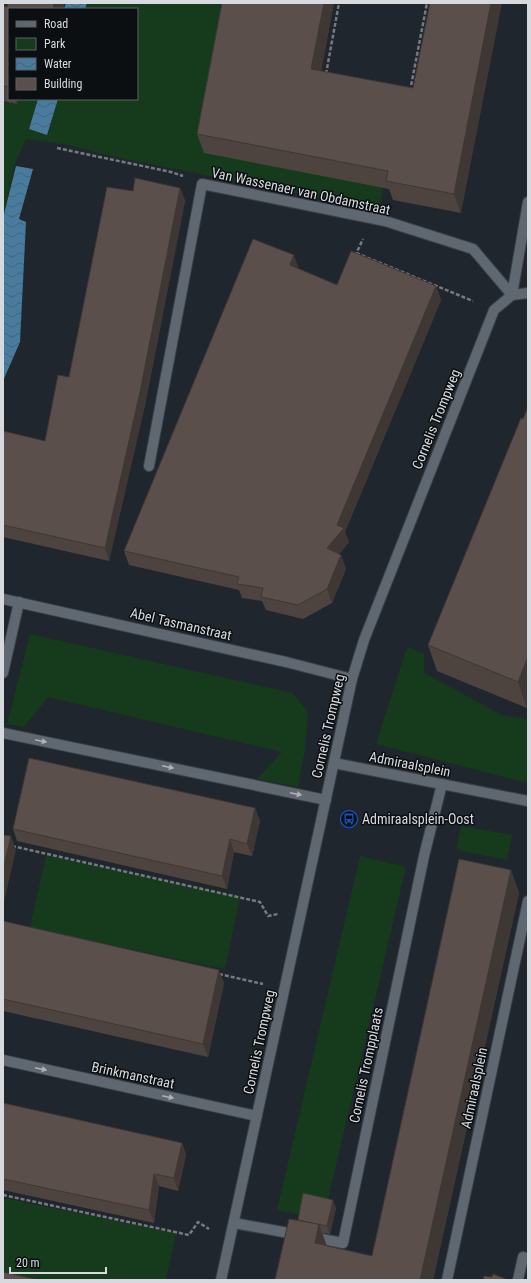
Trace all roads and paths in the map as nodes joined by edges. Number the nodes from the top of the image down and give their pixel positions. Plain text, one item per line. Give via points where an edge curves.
1 (339, 3) edge
2 (427, 3) edge
3 (325, 77) edge
4 (409, 93) edge
5 (57, 148) dead end
6 (171, 172) dead end
7 (528, 202) edge
8 (372, 219) junction
9 (356, 253) junction
10 (353, 260) edge
11 (528, 293) edge
12 (512, 294) junction
13 (494, 310) junction
14 (150, 466) dead end
15 (3, 598) edge
16 (19, 602) junction
17 (3, 673) edge
18 (352, 679) junction
19 (3, 733) edge
20 (334, 763) junction
21 (442, 784) junction
22 (326, 800) junction
23 (528, 801) edge
24 (11, 845) edge
25 (528, 901) edge
26 (302, 910) junction
27 (216, 974) edge
28 (285, 988) junction
29 (3, 1060) edge
30 (257, 1116) junction
31 (3, 1195) edge
32 (234, 1223) junction
33 (230, 1242) junction
34 (526, 1258) edge
35 (221, 1280) edge
36 (447, 1280) edge
37 (518, 1280) edge

1 - 3 path
2 - 4 path
5 - 6 path
7 - 12 street
8 - 9 path
8 - 12 street, Van Wassenaer van Obdamstraat via 473,249
8 - 14 street, Van Wassenaer van Obdamstraat via 202,184
9 - 10 path
9 - 13 path
11 - 12 street
12 - 13 street, Cornelis Trompweg
13 - 18 street, Cornelis Trompweg via 364,640
15 - 16 street, Abel Tasmanstraat
16 - 17 street
16 - 18 street, Abel Tasmanstraat
18 - 20 street, Cornelis Trompweg
19 -> 22 street
20 - 21 street, Admiraalsplein
20 - 22 street, Cornelis Trompweg
21 - 23 street, Admiraalsplein
21 - 32 street, Cornelis Trompplaats via 424,856 343,1243
22 - 26 street, Cornelis Trompweg
24 - 26 path via 260,902 268,916
25 - 36 street, Admiraalsplein
26 - 28 street, Cornelis Trompweg
27 - 28 path
28 - 30 street, Cornelis Trompweg
29 -> 30 street, Brinkmanstraat
30 - 32 street, Cornelis Trompweg
31 - 33 path via 189,1235 198,1222
32 - 33 street, Cornelis Trompweg
33 - 35 street, Cornelis Trompweg
34 - 37 street

